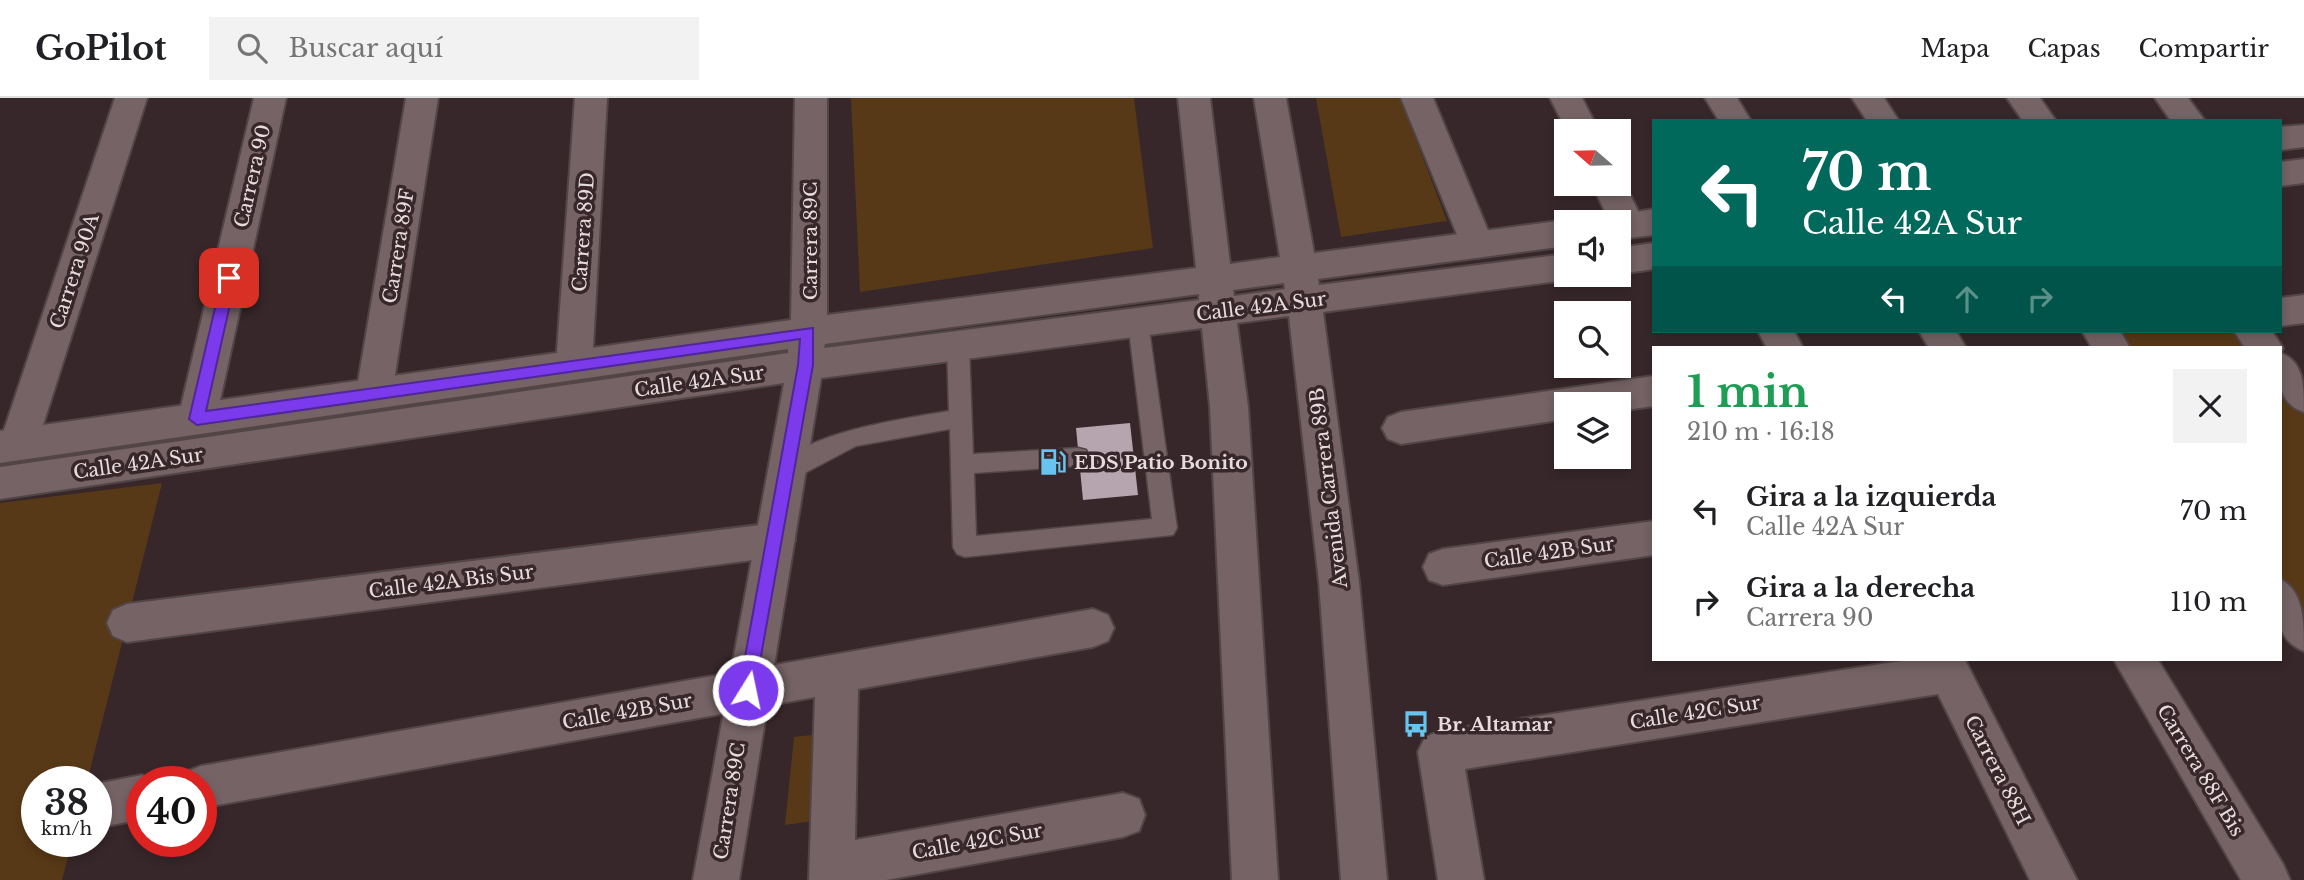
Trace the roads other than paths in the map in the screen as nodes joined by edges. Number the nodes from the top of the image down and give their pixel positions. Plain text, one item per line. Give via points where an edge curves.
1 (131, 98) edge
2 (270, 98) edge
3 (422, 98) edge
4 (591, 98) edge
5 (811, 98) edge
6 (1194, 98) edge
7 (1270, 98) edge
8 (1417, 98) edge
9 (1566, 98) edge
10 (1721, 98) edge
11 (1868, 98) edge
12 (2023, 98) edge
13 (2171, 98) edge
14 (1577, 119) edge
15 (1734, 119) edge
16 (1882, 119) edge
17 (2039, 119) edge
18 (2187, 119) edge
19 (2304, 136) edge
20 (2282, 139) edge
21 (2304, 171) edge
22 (2282, 174) edge
23 (1616, 196) edge
24 (1634, 224) edge
25 (1554, 235) edge
26 (1477, 245) junction
27 (1652, 256) edge
28 (1631, 259) edge
29 (1554, 268) edge
30 (1301, 284) junction
31 (1217, 295) junction
32 (2304, 309) edge
33 (2282, 312) edge
34 (1138, 322) junction
35 (958, 345) junction
36 (807, 348) junction
37 (574, 365) junction
38 (2282, 370) edge
39 (1652, 391) edge
40 (374, 394) junction
41 (2304, 397) edge
42 (961, 418) junction
43 (197, 419) junction
44 (1401, 428) dead end
45 (9, 445) edge
46 (1078, 457) dead end
47 (962, 464) junction
48 (786, 473) junction
49 (0, 483) edge
50 (1652, 538) edge
51 (775, 540) junction
52 (1443, 566) dead end
53 (2282, 600) edge
54 (127, 623) dead end
55 (1093, 628) dead end
56 (2304, 632) edge
57 (2136, 661) edge
58 (1946, 666) edge
59 (837, 674) junction
60 (748, 690) junction
61 (217, 784) edge
62 (1123, 815) dead end
63 (832, 874) edge
64 (716, 880) edge
65 (1255, 880) edge
66 (1364, 880) edge
67 (1461, 880) edge
68 (2054, 880) edge
69 (2267, 880) edge

1 - 45 street, Carrera 90A
2 - 43 street, Carrera 90
3 - 40 street, Carrera 89F
4 - 37 street, Carrera 89D
5 - 36 street, Carrera 89C
6 - 31 street
7 - 30 street, Avenida Carrera 89B
8 - 26 street
9 - 14 street
10 - 15 street
11 - 16 street
12 - 17 street
13 - 18 street
19 - 20 street
21 - 22 street
23 - 24 street
25 - 26 street, Calle 42A Sur
26 - 30 street, Calle 42A Sur
27 - 28 street
29 - 30 street, Calle 42A Sur
30 - 31 street, Calle 42A Sur
30 - 66 street, Avenida Carrera 89B via 1339,581
31 - 34 street, Calle 42A Sur
31 - 36 street, Calle 42A Sur
31 - 65 street via 1229,407
32 - 33 street
34 - 35 street, Calle 42A Sur
34 - 47 lane via 1144,456 1165,527 965,547
35 - 36 street, Calle 42A Sur
35 - 42 lane
36 - 37 street, Calle 42A Sur
36 - 48 street, Carrera 89C
36 - 49 street, Calle 42A Sur
37 - 40 street, Calle 42A Sur
38 - 41 street
39 - 44 street
40 - 43 street, Calle 42A Sur
42 - 47 lane
42 - 48 lane via 853,437
43 - 45 street, Calle 42A Sur
46 - 47 lane
48 - 51 street, Carrera 89C
50 - 52 street, Calle 42B Sur
51 - 54 street, Calle 42A Bis Sur
51 - 60 street, Carrera 89C
53 - 56 street
55 - 59 street, Calle 42B Sur
57 - 69 street, Carrera 88F Bis
58 - 67 street, Calle 42C Sur via 1440,752
58 - 68 street, Carrera 88H
59 - 60 street, Calle 42B Sur
59 - 63 street
60 - 61 street, Calle 42B Sur
60 - 64 street, Carrera 89C
62 - 63 street, Calle 42C Sur

